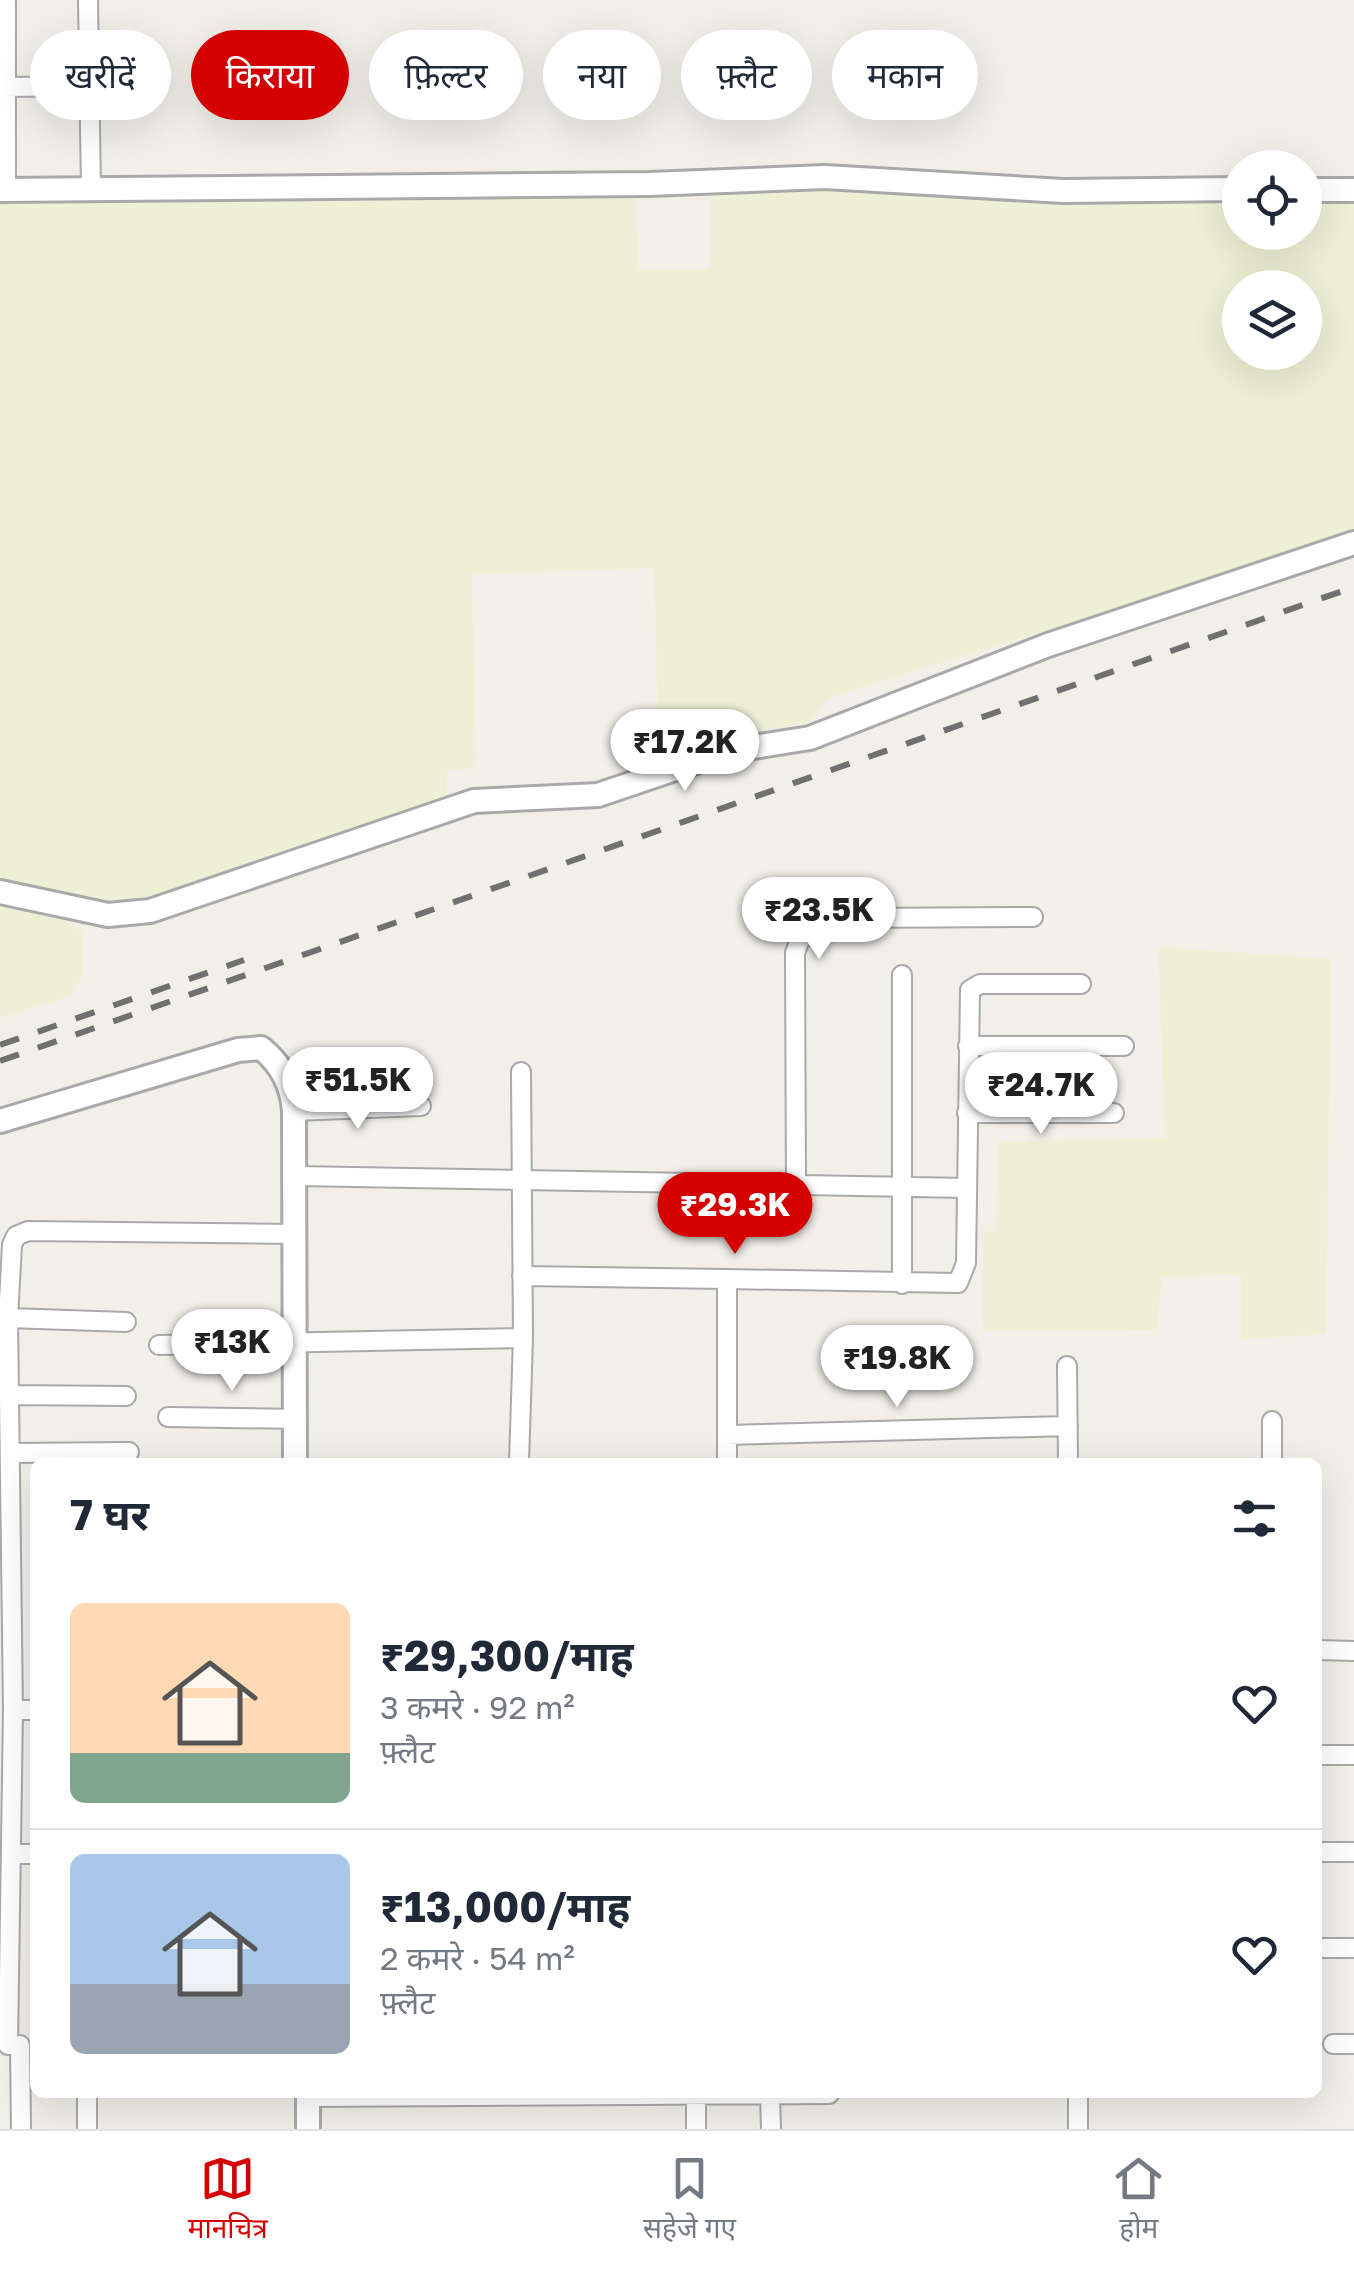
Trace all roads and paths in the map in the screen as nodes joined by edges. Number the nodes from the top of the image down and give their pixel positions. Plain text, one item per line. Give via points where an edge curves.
1 (88, 0) edge
2 (6, 2) edge
3 (88, 30) edge
4 (6, 86) junction
5 (30, 86) edge
6 (90, 120) edge
7 (1222, 189) edge
8 (3, 190) edge
9 (91, 190) junction
10 (1322, 190) edge
11 (1354, 190) edge
12 (1354, 543) edge
13 (0, 892) edge
14 (1033, 917) dead end
15 (902, 975) dead end
16 (1081, 984) dead end
17 (968, 1046) junction
18 (1124, 1046) dead end
19 (521, 1072) dead end
20 (421, 1106) dead end
21 (294, 1110) junction
22 (968, 1113) junction
23 (1114, 1113) dead end
24 (0, 1121) edge
25 (296, 1176) junction
26 (521, 1180) junction
27 (796, 1185) junction
28 (902, 1188) junction
29 (966, 1188) junction
30 (296, 1234) junction
31 (522, 1276) junction
32 (727, 1280) junction
33 (902, 1284) junction
34 (8, 1318) junction
35 (126, 1322) dead end
36 (524, 1338) junction
37 (297, 1344) junction
38 (159, 1345) dead end
39 (1068, 1366) dead end
40 (10, 1395) junction
41 (126, 1396) dead end
42 (168, 1417) dead end
43 (296, 1418) junction
44 (1272, 1421) dead end
45 (1068, 1426) junction
46 (727, 1435) junction
47 (129, 1452) dead end
48 (10, 1453) junction
49 (295, 1458) edge
50 (519, 1458) edge
51 (727, 1458) edge
52 (1068, 1458) edge
53 (1272, 1458) edge
54 (1322, 1650) edge
55 (6, 1651) edge
56 (1354, 1651) edge
57 (13, 1710) junction
58 (30, 1710) edge
59 (1354, 1754) edge
60 (1322, 1755) edge
61 (6, 1781) edge
62 (1322, 1852) edge
63 (1354, 1852) edge
64 (12, 1854) junction
65 (30, 1854) edge
66 (1322, 1948) edge
67 (1354, 1948) edge
68 (5, 1954) edge
69 (1333, 2044) dead end
70 (1354, 2044) edge
71 (16, 2045) edge
72 (87, 2098) edge
73 (308, 2098) edge
74 (696, 2098) edge
75 (762, 2098) edge
76 (1078, 2098) edge
77 (21, 2129) edge
78 (87, 2129) edge
79 (308, 2129) edge
80 (696, 2129) edge
81 (771, 2129) edge
82 (1078, 2129) edge

1 - 3 street
2 - 4 street
4 - 5 street
4 - 8 street
6 - 9 street
7 - 9 street via 1063,190 825,177
8 - 9 street
10 - 11 street
12 - 13 street via 1048,645 826,733 728,751 620,790 474,802 150,911 108,915
14 - 27 street via 850,918 800,939
15 - 28 street
16 - 17 street via 975,986
17 - 18 street
17 - 22 street
19 - 26 street
20 - 21 street
21 - 24 street via 288,1080 270,1055 250,1047
21 - 25 street
22 - 23 street
22 - 29 street
25 - 26 street
25 - 30 street
26 - 27 street
26 - 31 street
27 - 28 street
28 - 29 street
28 - 33 street
29 - 33 street via 962,1279
30 - 34 street via 22,1232 12,1245
30 - 37 street
31 - 32 street
31 - 36 street
32 - 33 street
32 - 46 street
34 - 35 street
34 - 40 street
36 - 37 street
36 - 50 street
37 - 38 street
37 - 43 street
39 - 45 street
40 - 41 street
40 - 48 street
42 - 43 street
43 - 49 street
44 - 53 street
45 - 46 street
45 - 52 street
46 - 51 street
47 - 48 street
48 - 55 street
54 - 56 street
55 - 57 street
57 - 58 street
57 - 61 street
59 - 60 street
61 - 64 street
62 - 63 street
64 - 65 street
64 - 68 street
66 - 67 street
68 - 71 street
69 - 70 street
71 - 77 street
72 - 78 street
73 - 79 street
74 - 80 street
75 - 81 street
76 - 82 street

